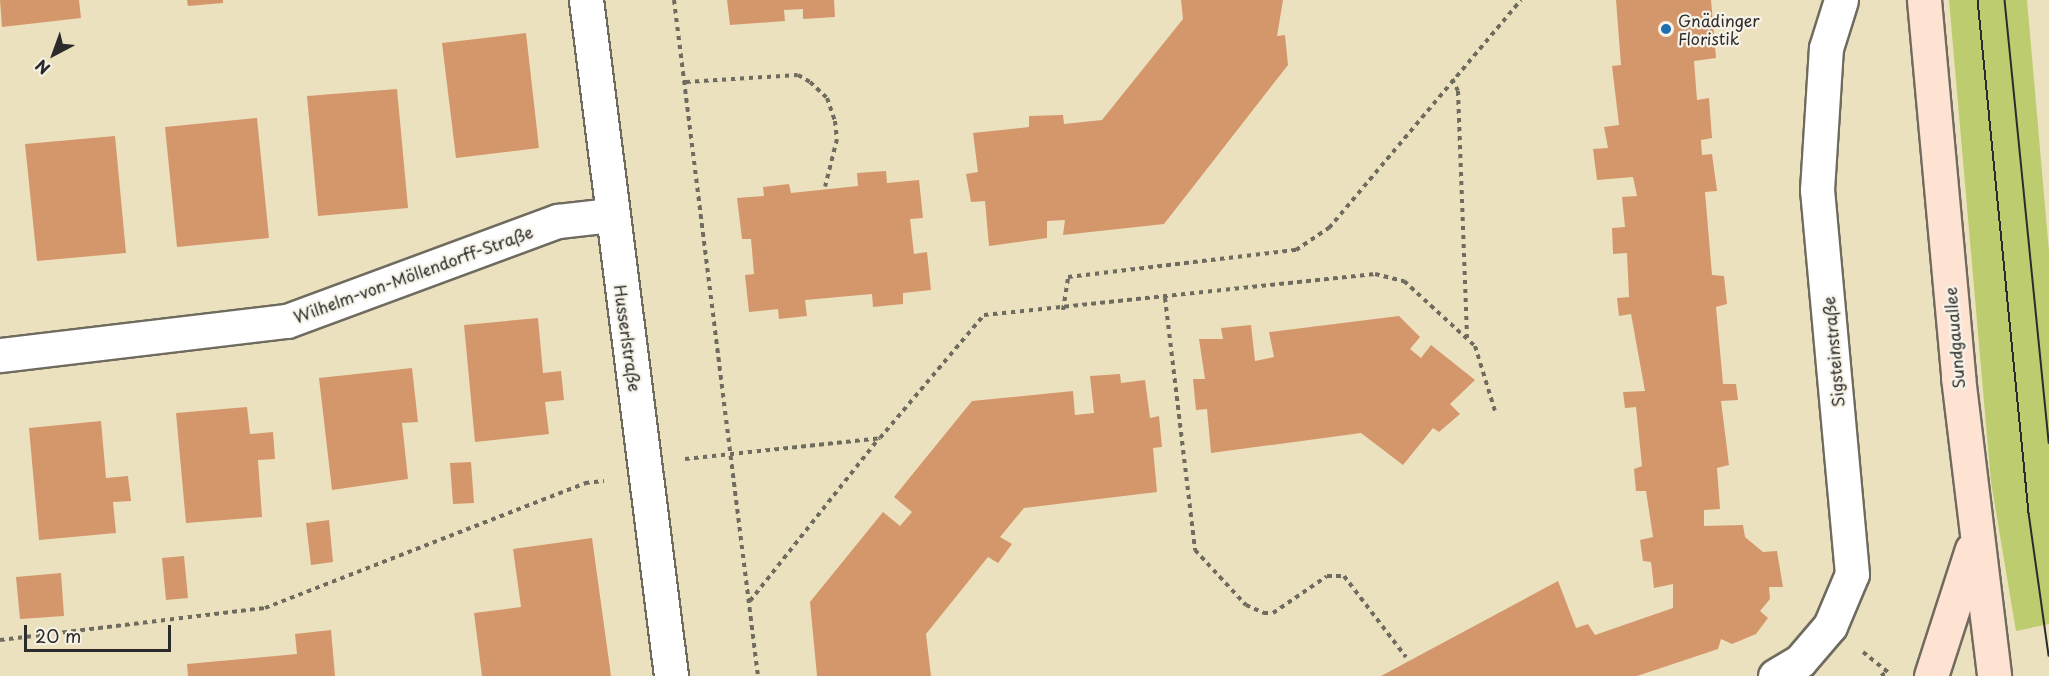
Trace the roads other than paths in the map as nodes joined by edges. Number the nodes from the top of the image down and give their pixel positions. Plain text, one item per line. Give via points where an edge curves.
1 (586, 0) edge
2 (1841, 0) edge
3 (1924, 0) edge
4 (610, 215) junction
5 (0, 355) edge
6 (1976, 536) junction
7 (1988, 631) junction
8 (671, 676) edge
9 (1775, 676) edge
10 (1931, 676) edge
11 (1994, 676) edge
12 (2009, 676) edge

1 - 4 street, Husserlstraße
2 - 9 street, Sigsteinstraße via 1826,48 1817,190 1852,574 1830,626 1800,661
3 - 6 street, Sundgauallee
4 - 5 street, Wilhelm-von-Möllendorff-Straße via 558,221 287,321
4 - 8 street, Husserlstraße
6 - 7 street, Sundgauallee
6 - 10 street
7 - 11 street, Sundgauallee
7 - 12 street

